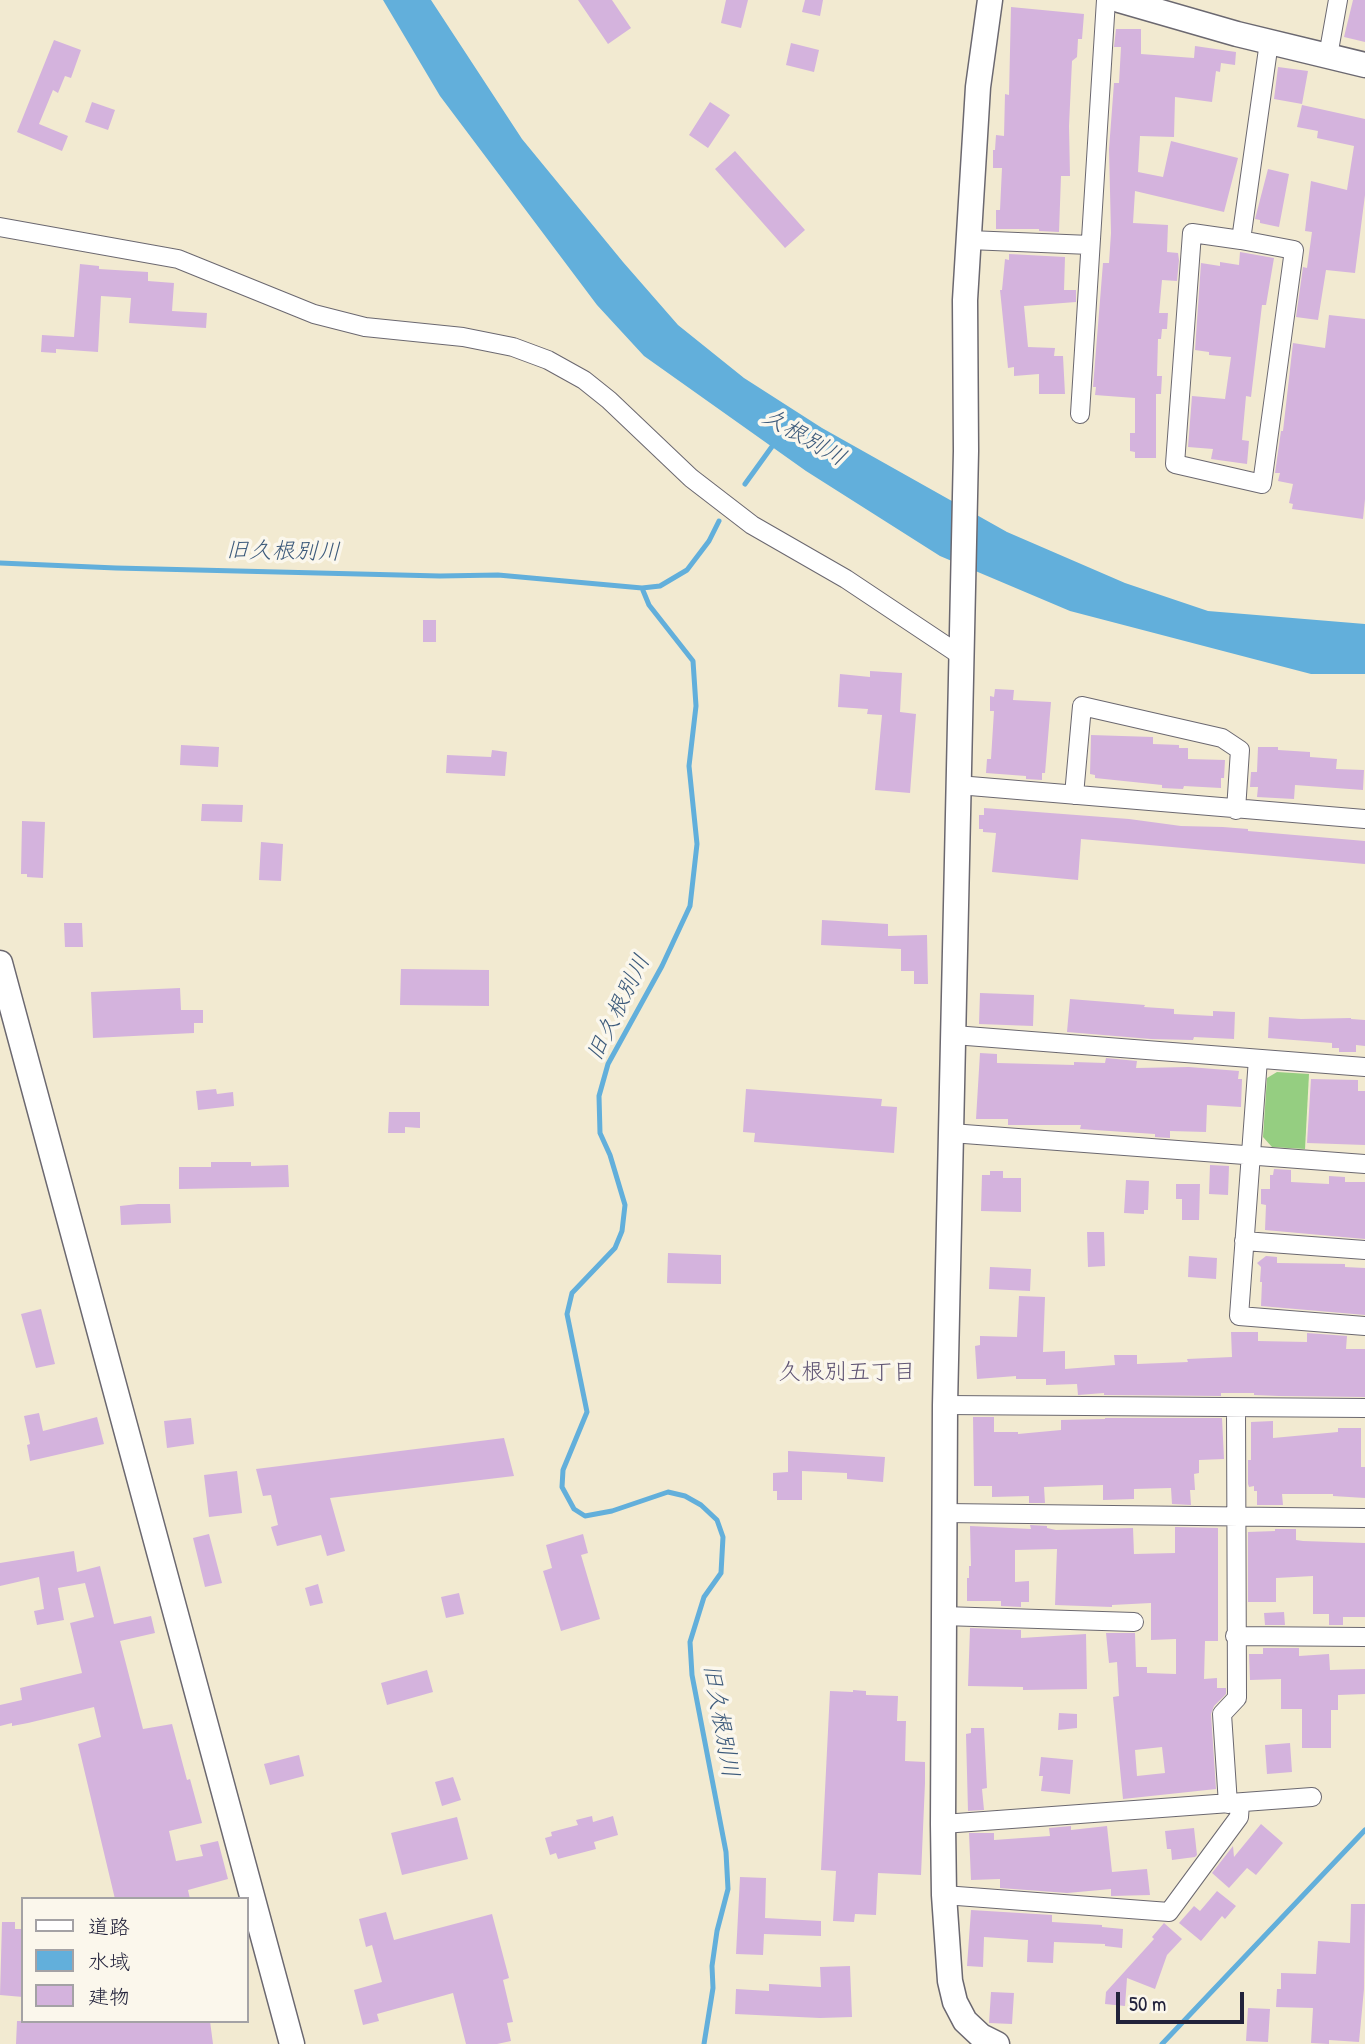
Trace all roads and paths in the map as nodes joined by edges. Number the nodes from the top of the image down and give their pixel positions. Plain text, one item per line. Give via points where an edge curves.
1 (990, 0) edge
2 (1105, 0) edge
3 (1119, 0) edge
4 (1338, 0) edge
5 (1269, 42) junction
6 (1328, 56) junction
7 (1365, 65) edge
8 (0, 227) edge
9 (969, 240) junction
10 (1241, 240) junction
11 (1090, 245) junction
12 (1080, 414) dead end
13 (960, 655) junction
14 (958, 785) junction
15 (1074, 794) junction
16 (1236, 810) junction
17 (1365, 819) edge
18 (0, 963) edge
19 (954, 1035) junction
20 (1258, 1059) junction
21 (1365, 1067) edge
22 (951, 1133) junction
23 (1251, 1156) junction
24 (1365, 1164) edge
25 (1244, 1241) junction
26 (1365, 1250) edge
27 (1365, 1326) edge
28 (945, 1405) junction
29 (1236, 1408) junction
30 (1365, 1408) edge
31 (944, 1513) junction
32 (1236, 1516) junction
33 (1365, 1518) edge
34 (943, 1616) junction
35 (1134, 1622) dead end
36 (1235, 1636) junction
37 (1365, 1637) edge
38 (1312, 1797) dead end
39 (1234, 1804) junction
40 (943, 1824) junction
41 (944, 1895) junction
42 (292, 2044) edge
43 (997, 2044) edge

1 - 9 street via 978,87
2 - 11 street
3 - 5 street
4 - 6 street
5 - 6 street
5 - 10 street
6 - 7 street
8 - 13 street via 177,260 314,314 365,327 463,337 548,360 609,400 691,478 752,525 846,579
9 - 11 street
9 - 13 street
10 - 10 street via 1192,233 1175,464 1262,484 1294,250
11 - 12 street
13 - 14 street
14 - 15 street
14 - 19 street
15 - 16 street
15 - 16 street via 1082,706 1223,738 1240,750
16 - 17 street
18 - 42 street
19 - 20 street
19 - 22 street
20 - 21 street
20 - 23 street
22 - 23 street
22 - 28 street
23 - 24 street
23 - 25 street
25 - 26 street
25 - 27 street via 1239,1316
28 - 29 street
28 - 31 street
29 - 30 street
29 - 32 street
31 - 32 street
31 - 34 street
32 - 33 street
32 - 36 street
34 - 35 street
34 - 40 street
36 - 37 street
36 - 39 street via 1237,1698 1222,1714
38 - 39 street
39 - 40 street
39 - 41 street via 1239,1816 1169,1912
40 - 41 street
41 - 43 street via 955,2002 965,2021

